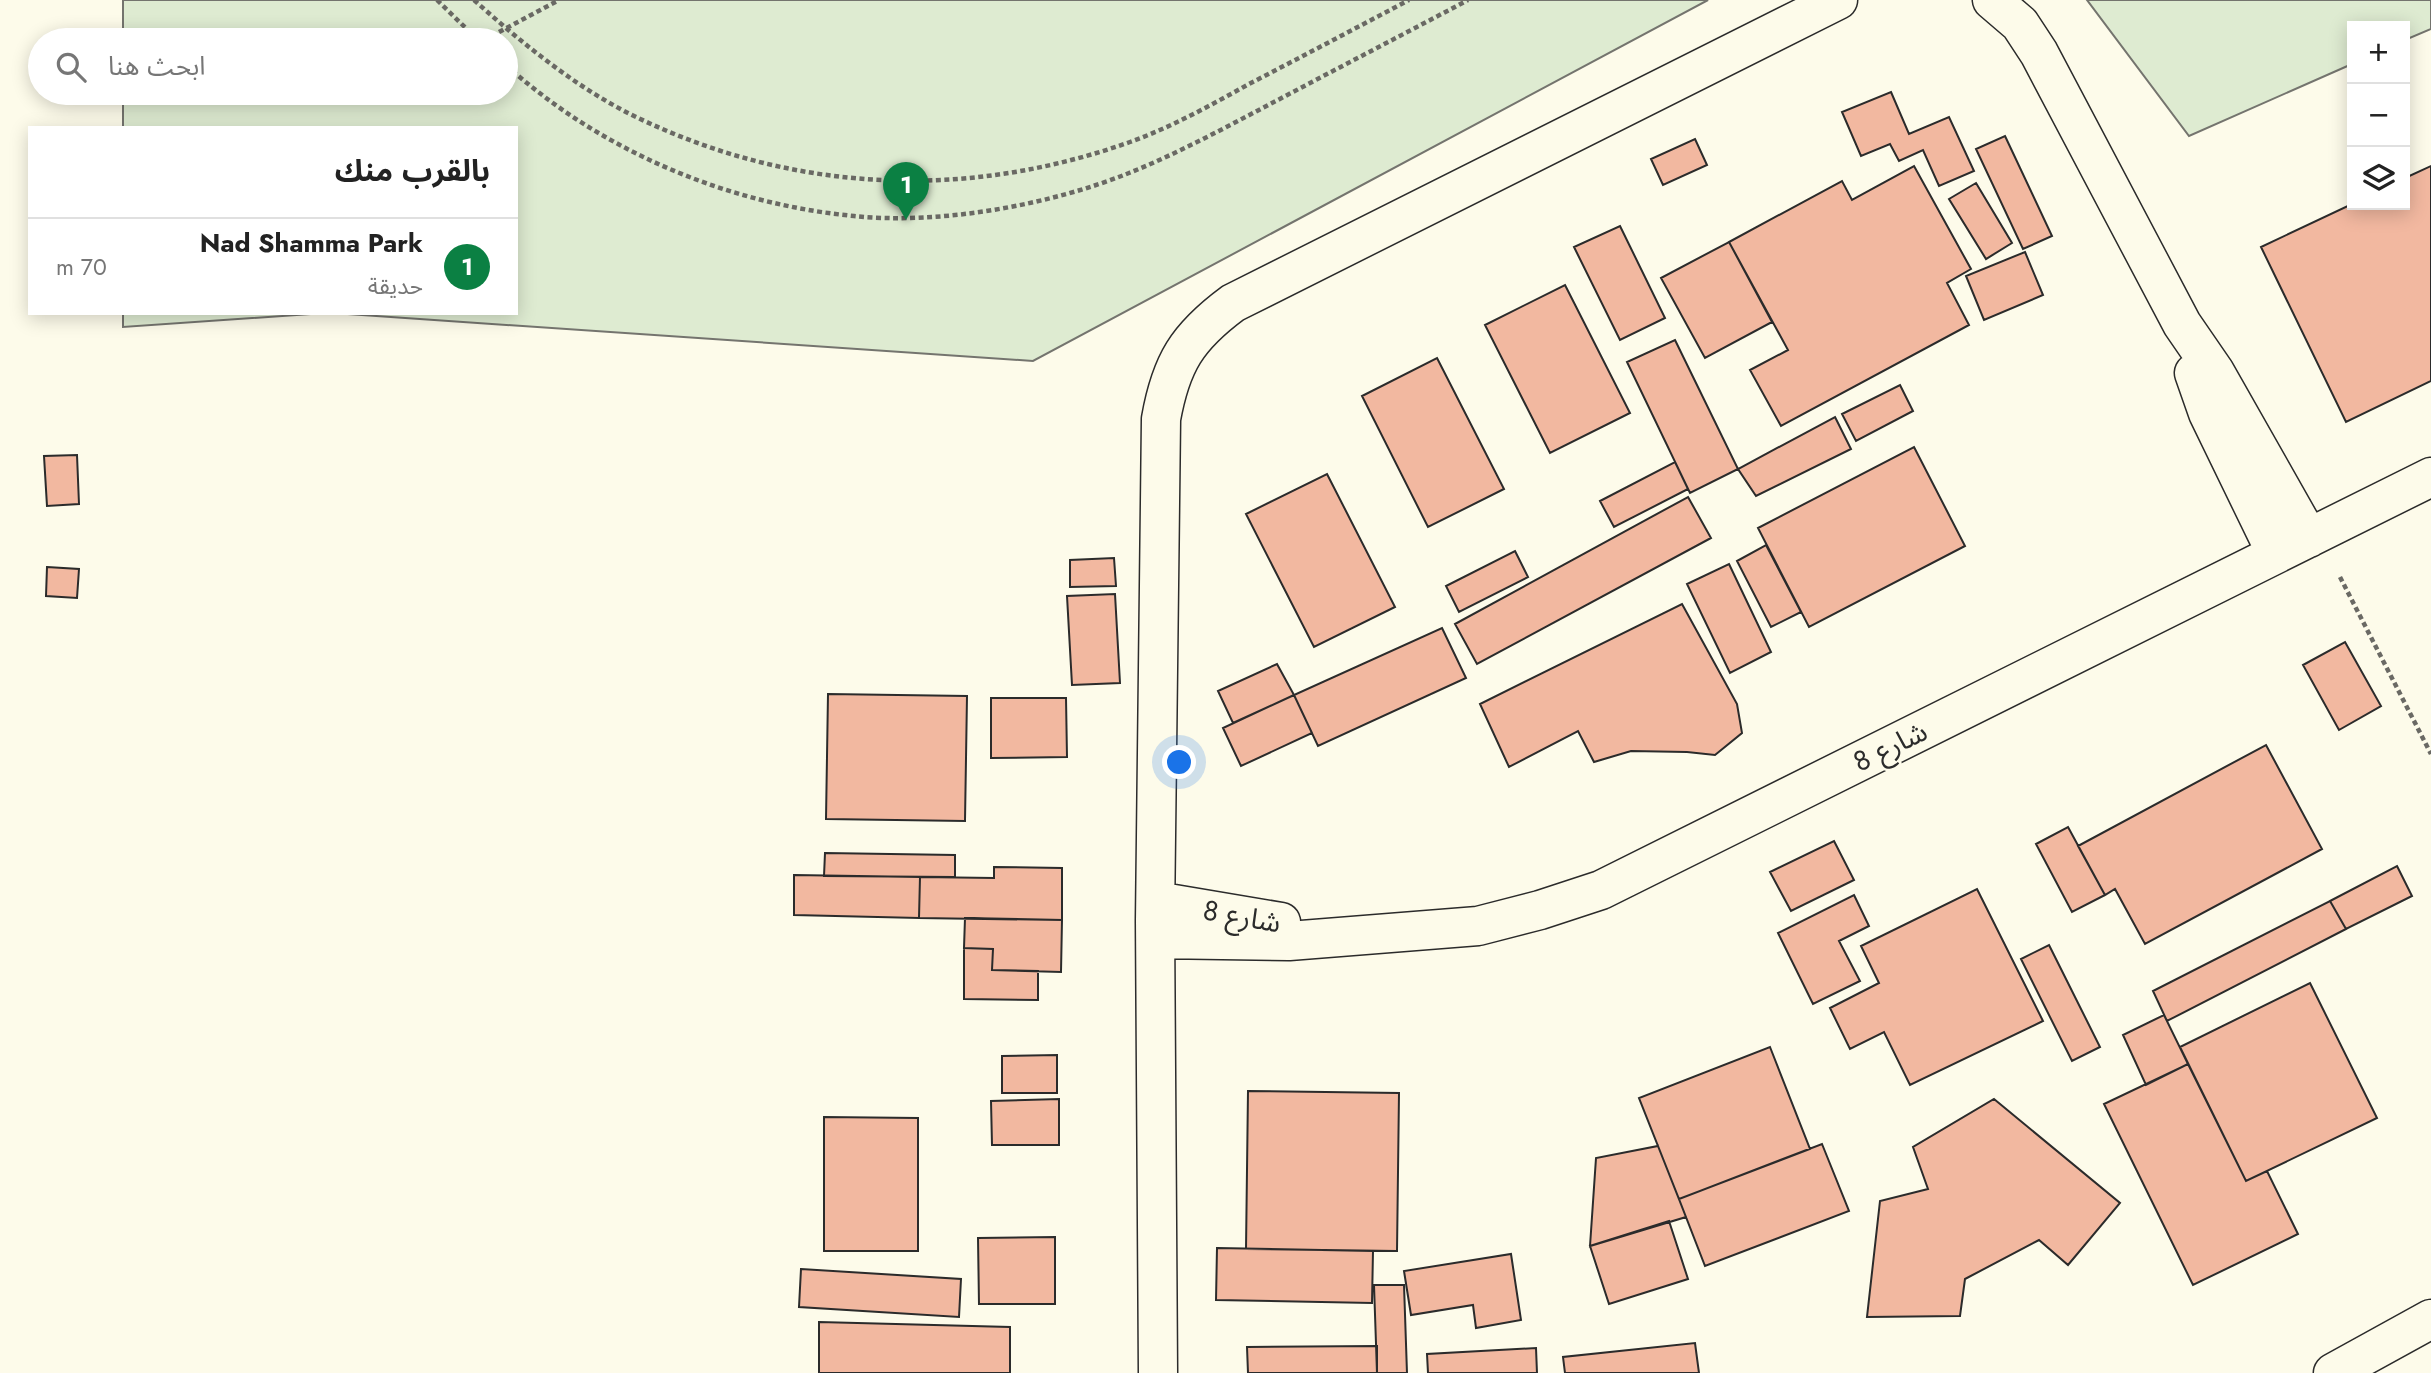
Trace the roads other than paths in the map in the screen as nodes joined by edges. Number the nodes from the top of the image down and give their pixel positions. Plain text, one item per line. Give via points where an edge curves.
1 (1838, 0) edge
2 (1992, 0) edge
3 (2431, 477) edge
4 (2300, 541) junction
5 (1156, 901) junction
6 (1326, 938) junction
7 (1156, 939) junction
8 (2431, 1320) edge
9 (1158, 1373) edge
10 (2333, 1373) edge

1 - 5 street via 1233,303 1196,335 1178,360 1161,419
2 - 4 street via 2020,24 2039,53 2182,324 2215,372
3 - 4 street, شارع 8
4 - 6 street, شارع 8 via 1601,890 1478,926
5 - 6 street, شارع 8 via 1276,921
5 - 7 street
6 - 7 street, شارع 8
7 - 9 street
8 - 10 street

